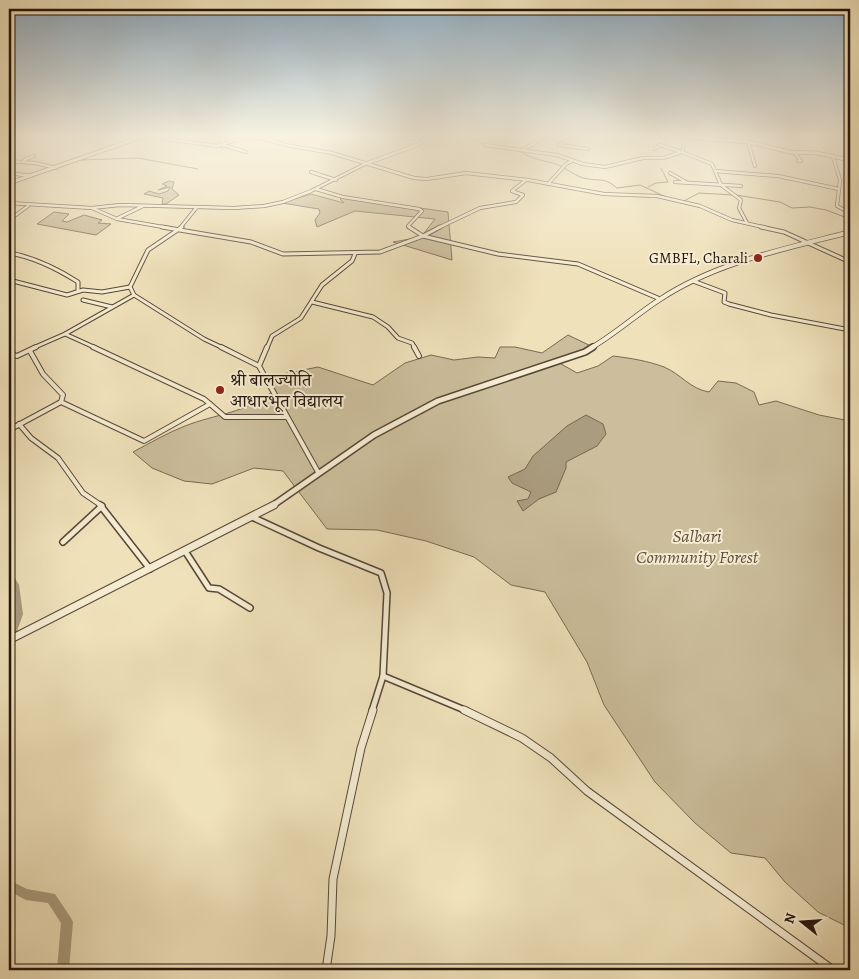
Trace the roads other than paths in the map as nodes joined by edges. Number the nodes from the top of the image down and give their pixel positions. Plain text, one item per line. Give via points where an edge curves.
1 (334, 181) edge
2 (525, 181) edge
3 (530, 181) edge
4 (551, 181) edge
5 (719, 181) edge
6 (810, 181) edge
7 (840, 181) edge
8 (675, 182) dead end
9 (686, 182) joint
10 (548, 184) junction
11 (720, 184) junction
12 (741, 186) dead end
13 (316, 189) junction
14 (839, 189) junction
15 (9, 203) edge
16 (144, 205) junction
17 (28, 206) junction
18 (197, 207) junction
19 (92, 208) junction
20 (850, 213) edge
21 (117, 219) junction
22 (9, 220) edge
23 (747, 223) junction
24 (179, 229) junction
25 (850, 232) edge
26 (423, 236) junction
27 (809, 244) junction
28 (9, 253) edge
29 (355, 254) junction
30 (850, 262) edge
31 (9, 280) edge
32 (693, 281) junction
33 (130, 287) junction
34 (78, 291) junction
35 (134, 294) junction
36 (660, 299) junction
37 (83, 300) dead end
38 (312, 302) junction
39 (112, 307) junction
40 (850, 330) edge
41 (65, 334) junction
42 (9, 340) edge
43 (30, 351) junction
44 (419, 356) dead end
45 (259, 366) junction
46 (61, 402) junction
47 (210, 404) junction
48 (286, 417) junction
49 (19, 424) junction
50 (9, 430) edge
51 (318, 472) junction
52 (102, 506) junction
53 (252, 517) junction
54 (63, 542) dead end
55 (185, 551) junction
56 (150, 569) junction
57 (250, 608) dead end
58 (9, 640) edge
59 (383, 676) junction
60 (326, 970) edge
61 (832, 970) edge

1 - 13 street
2 - 26 street via 512,191 523,195 516,202 498,202
3 - 10 street
4 - 10 street
5 - 11 street
6 - 14 street
7 - 14 street
8 - 9 street
9 - 11 street
10 - 23 street via 604,194 657,196
11 - 12 street
11 - 23 street via 741,200 739,208
13 - 18 street via 276,204
13 - 26 street via 419,209 422,211 408,226
14 - 20 street via 836,206
15 - 17 street
16 - 18 street
16 - 19 street
16 - 21 street
17 - 19 street
17 - 22 street
18 - 24 street
19 - 21 street
21 - 24 street
23 - 27 street via 784,232
24 - 29 street via 251,242 282,254
24 - 33 street via 148,250
25 - 27 street
26 - 29 street via 380,252
26 - 36 street via 498,254 578,264
27 - 30 street
27 - 32 street via 753,257
28 - 34 street via 30,257 67,274 78,282
29 - 38 street via 352,261 322,285
31 - 34 street via 67,295
32 - 36 street
32 - 40 street via 725,293 724,302 729,304
33 - 34 street via 102,292
33 - 35 street
35 - 39 street
35 - 45 street via 204,339
36 - 51 street via 585,352 438,400 374,435
37 - 39 street
38 - 44 street via 373,317 398,338 412,343
38 - 45 street via 297,322 272,336
39 - 41 street
41 - 43 street
41 - 47 street
42 - 43 street via 15,357
43 - 46 street via 43,374 63,392
45 - 48 street
46 - 47 street via 144,441
46 - 49 street
47 - 48 street via 225,418
48 - 51 street
49 - 50 street
49 - 52 street via 58,458 83,493
51 - 53 street via 279,502
52 - 54 street
52 - 56 street
53 - 55 street
53 - 59 street via 381,573 387,593
55 - 56 street
55 - 57 street via 210,588 219,589
56 - 58 street
59 - 60 street via 361,748 333,879
59 - 61 street via 439,698 522,738 634,827

